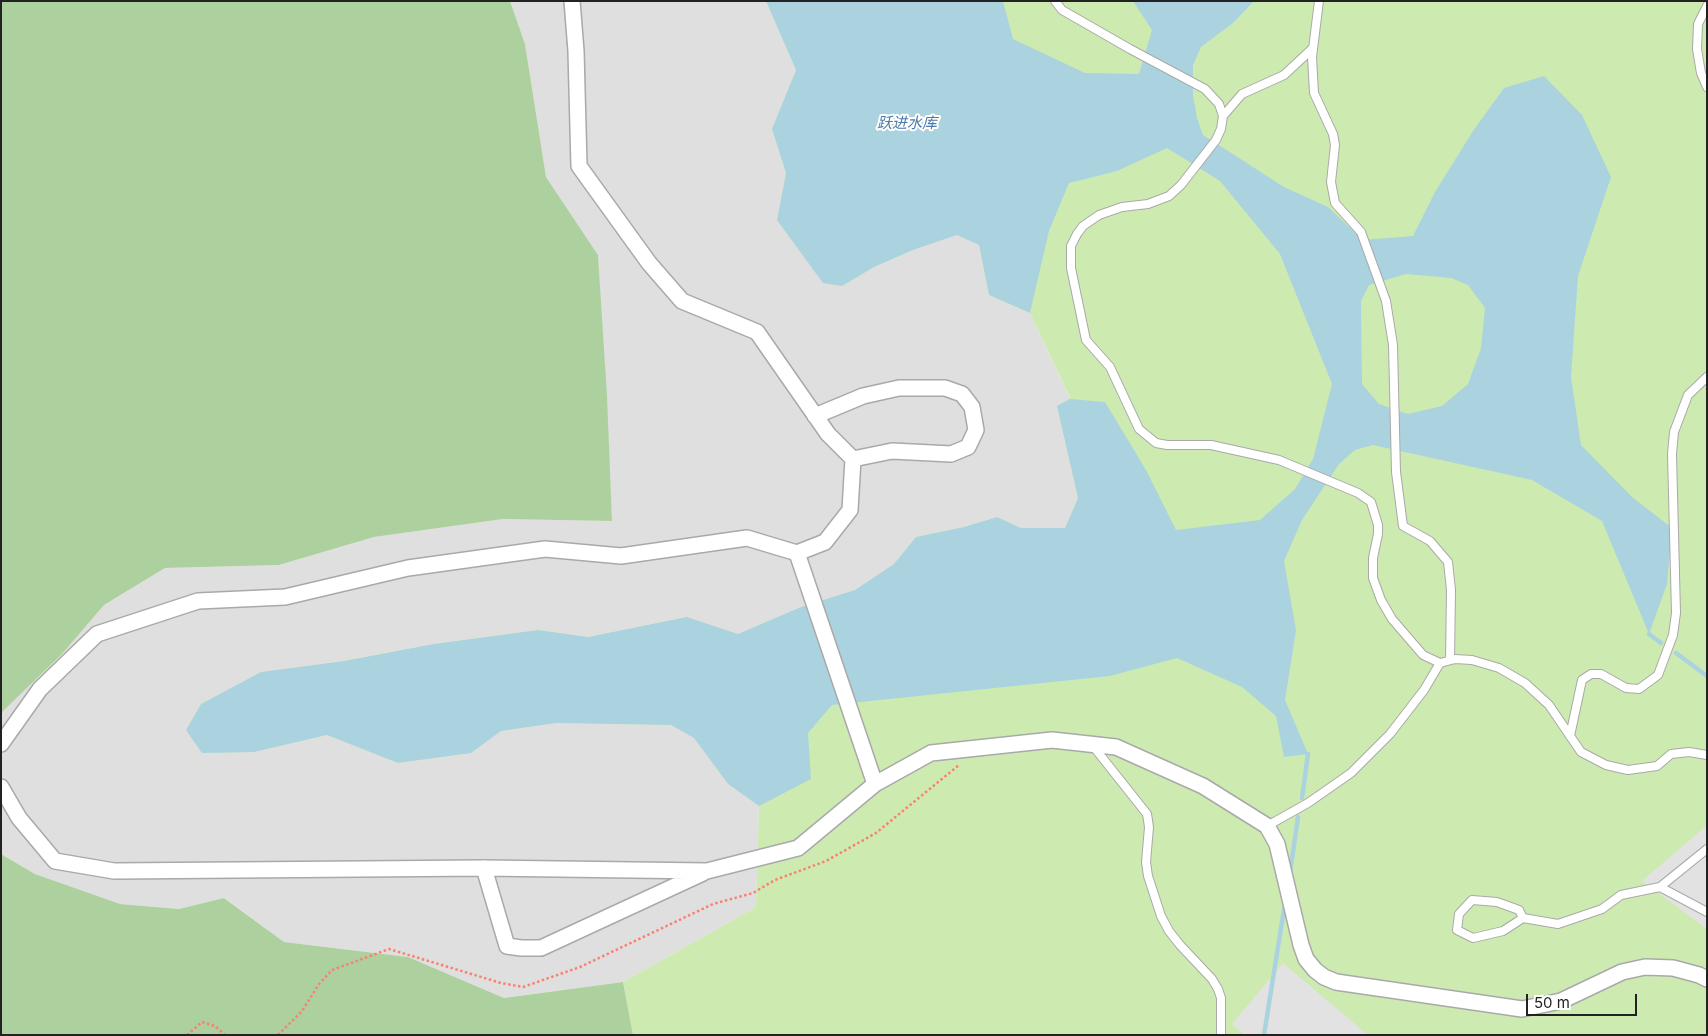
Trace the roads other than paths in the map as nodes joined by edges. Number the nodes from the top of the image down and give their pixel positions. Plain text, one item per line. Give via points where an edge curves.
1 (572, 1) edge
2 (1055, 1) edge
3 (1319, 1) edge
4 (1707, 6) edge
5 (1313, 48) junction
6 (1707, 87) edge
7 (1223, 116) junction
8 (1707, 377) edge
9 (815, 416) junction
10 (853, 458) junction
11 (797, 553) junction
12 (1450, 660) junction
13 (1440, 663) junction
14 (1570, 736) junction
15 (1, 744) edge
16 (1092, 744) junction
17 (1707, 755) edge
18 (875, 784) junction
19 (1, 787) edge
20 (1267, 826) junction
21 (1707, 849) edge
22 (484, 868) junction
23 (708, 871) junction
24 (1660, 887) junction
25 (1707, 912) edge
26 (1523, 918) junction
27 (1707, 979) edge
28 (1221, 1035) edge

1 - 9 street via 579,166 682,302 757,332
2 - 7 lane via 1062,10 1205,89 1219,104
3 - 5 lane
4 - 6 lane via 1698,24 1697,50
5 - 7 lane via 1284,75 1242,94
5 - 12 lane via 1314,93 1335,145 1331,182 1335,202 1361,232 1386,301 1393,345 1396,472 1403,526 1430,540 1448,562
7 - 13 lane via 1216,140 1169,196 1099,215 1078,234 1072,246 1071,268 1086,340 1110,367 1139,429 1156,443 1211,445 1279,460 1358,493 1371,502 1378,525 1373,558 1374,578 1381,600 1392,619 1423,655
8 - 14 lane via 1688,395 1674,432 1676,613 1673,635 1658,675 1639,689 1626,688 1601,674 1591,674 1582,680
9 - 10 street
9 - 10 street via 863,396 899,388 945,388 962,394 972,407 976,430 968,447 951,454 892,451
10 - 11 street via 850,510 825,542
11 - 15 street via 747,538 621,556 545,549 408,568 285,597 198,601 97,634 40,689
11 - 18 street
12 - 13 lane
12 - 14 lane via 1472,660 1499,668 1525,683 1549,706
13 - 20 lane via 1390,734 1351,773
14 - 17 lane via 1581,752 1606,765 1628,770 1657,766 1671,754
16 - 18 street via 1052,740 931,753
16 - 20 street via 1116,747 1203,786
16 - 28 lane via 1147,814 1146,862 1161,916 1169,931 1218,989
18 - 23 street via 798,848
19 - 22 street via 20,818 55,861 114,871
20 - 27 street via 1277,844 1306,959 1324,978 1522,1009 1561,1001 1622,972 1645,967 1673,968
21 - 24 lane
22 - 23 street
22 - 23 street via 507,946 521,948 541,948
24 - 25 lane
24 - 26 lane via 1621,895 1602,909 1558,924
26 - 26 lane via 1503,932 1472,938 1457,930 1459,914 1472,900 1497,902 1519,910

